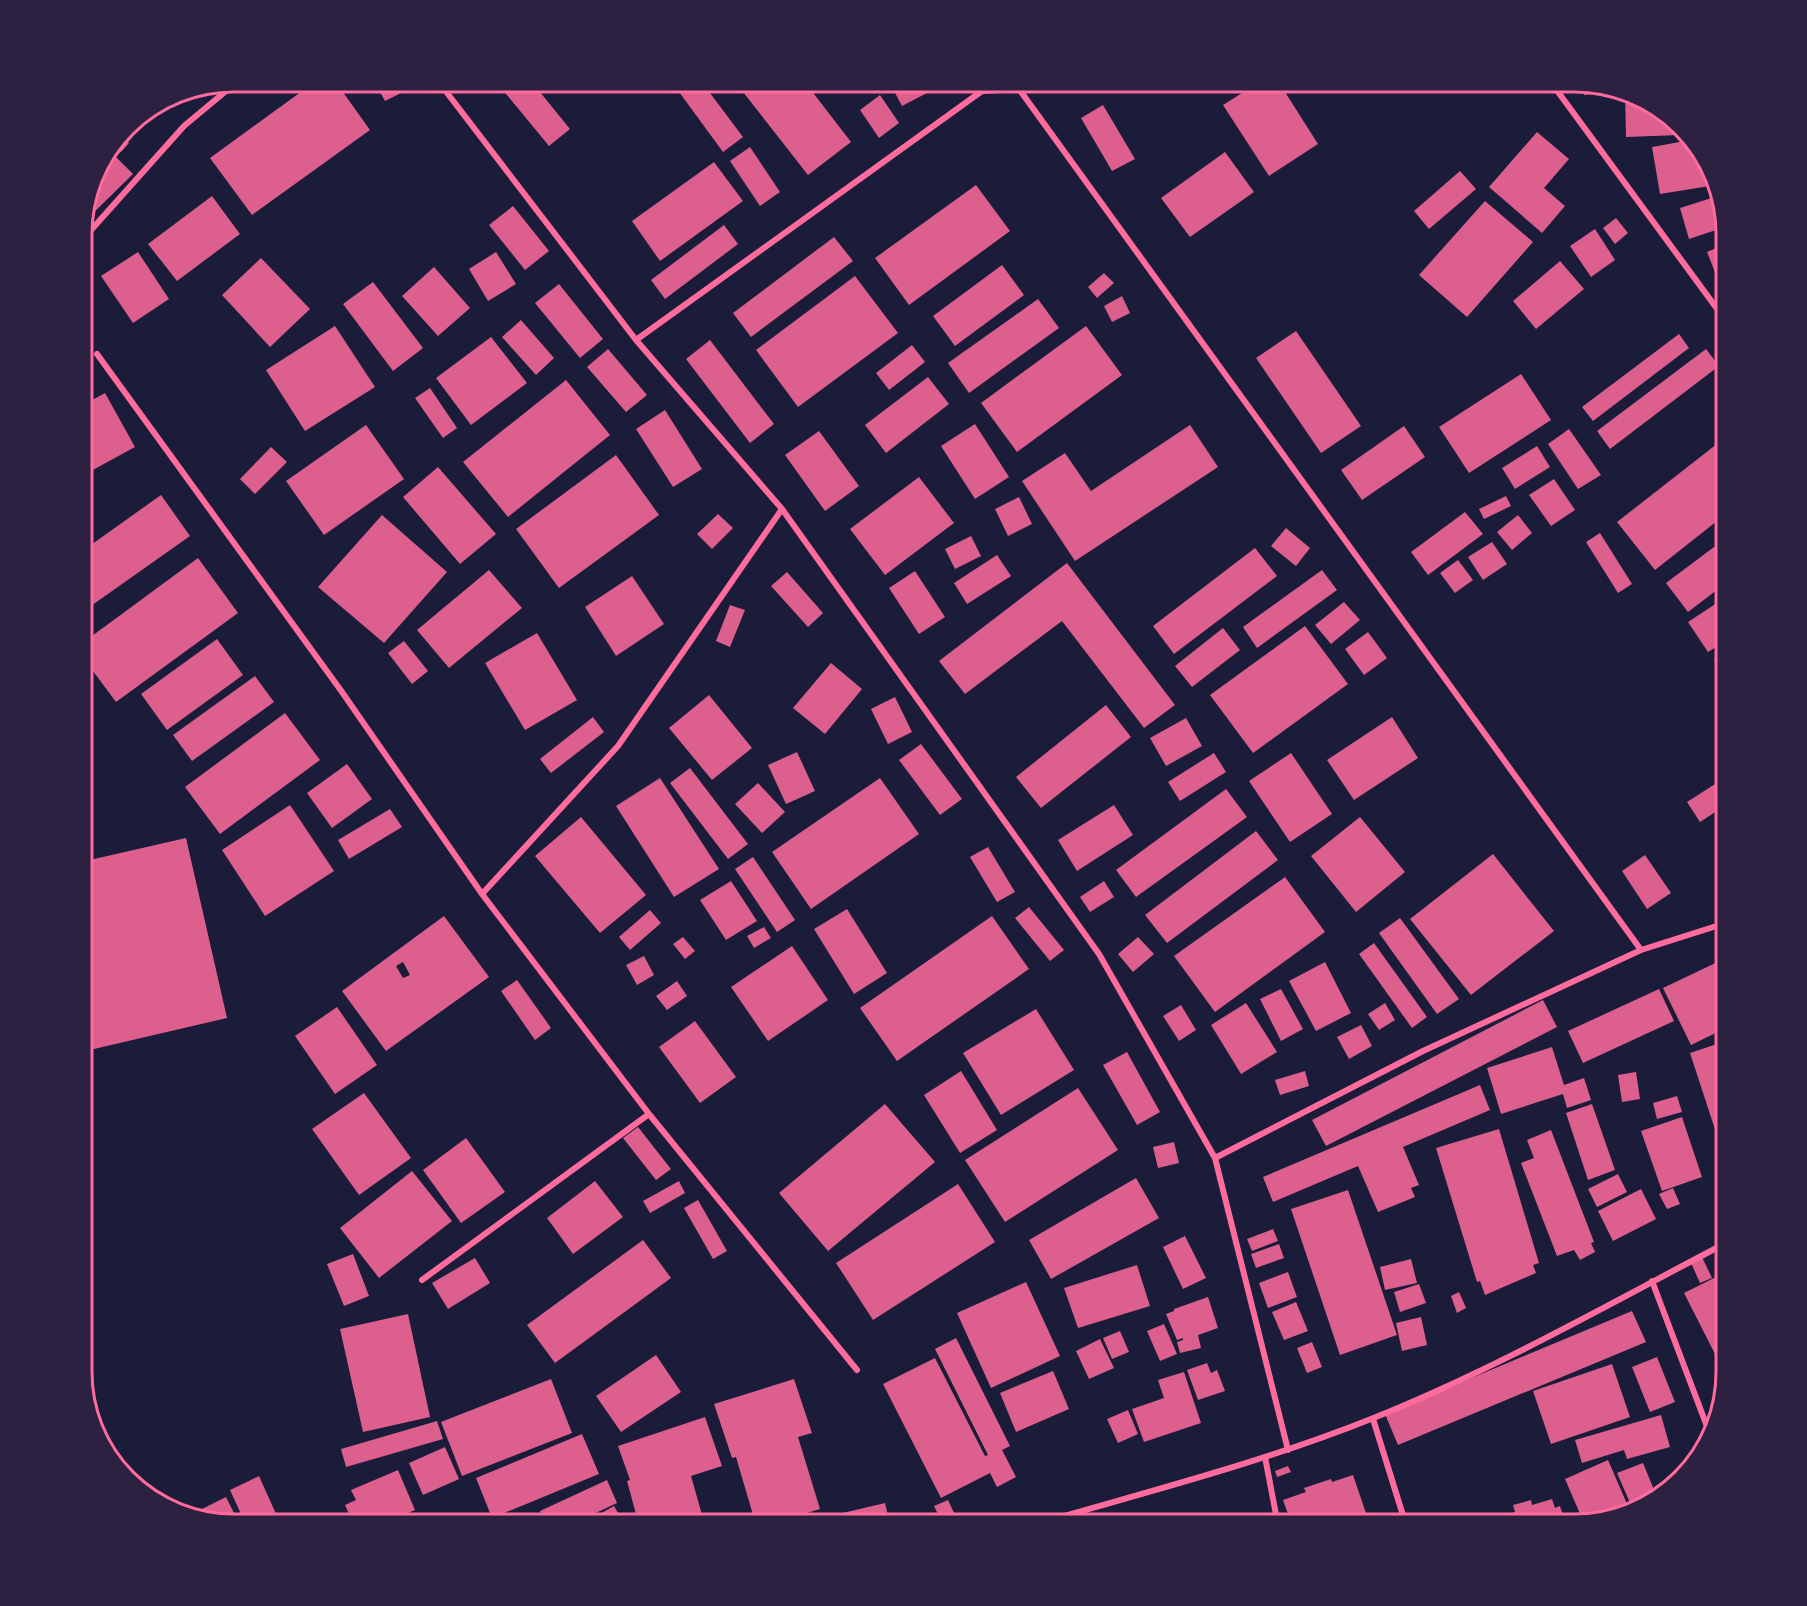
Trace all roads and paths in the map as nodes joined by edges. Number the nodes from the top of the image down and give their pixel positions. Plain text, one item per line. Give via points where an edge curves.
1 (225, 92) edge
2 (446, 92) edge
3 (981, 92) edge
4 (1021, 92) edge
5 (1558, 92) edge
6 (92, 229) dead end
7 (1715, 306) edge
8 (636, 340) junction
9 (97, 354) dead end
10 (782, 509) junction
11 (482, 894) junction
12 (1716, 926) edge
13 (1641, 950) junction
14 (649, 1114) junction
15 (1215, 1158) junction
16 (1716, 1248) edge
17 (422, 1280) dead end
18 (1652, 1281) junction
19 (857, 1370) dead end
20 (1373, 1419) junction
21 (1706, 1425) edge
22 (1288, 1450) junction
23 (1265, 1457) junction
24 (1071, 1514) edge
25 (1276, 1514) edge
26 (1403, 1514) edge

1 - 6 street via 184,126
2 - 8 street
3 - 8 street
4 - 13 street
5 - 7 street
8 - 10 street
9 - 11 street via 342,692
10 - 11 street via 618,746
10 - 15 street via 1099,954
11 - 14 street
12 - 13 street
13 - 15 street via 1423,1051
14 - 17 street
14 - 19 street
15 - 22 street
16 - 18 street
18 - 20 street via 1515,1354
18 - 21 street
20 - 22 street
20 - 26 street
22 - 23 street
23 - 24 street
23 - 25 street

